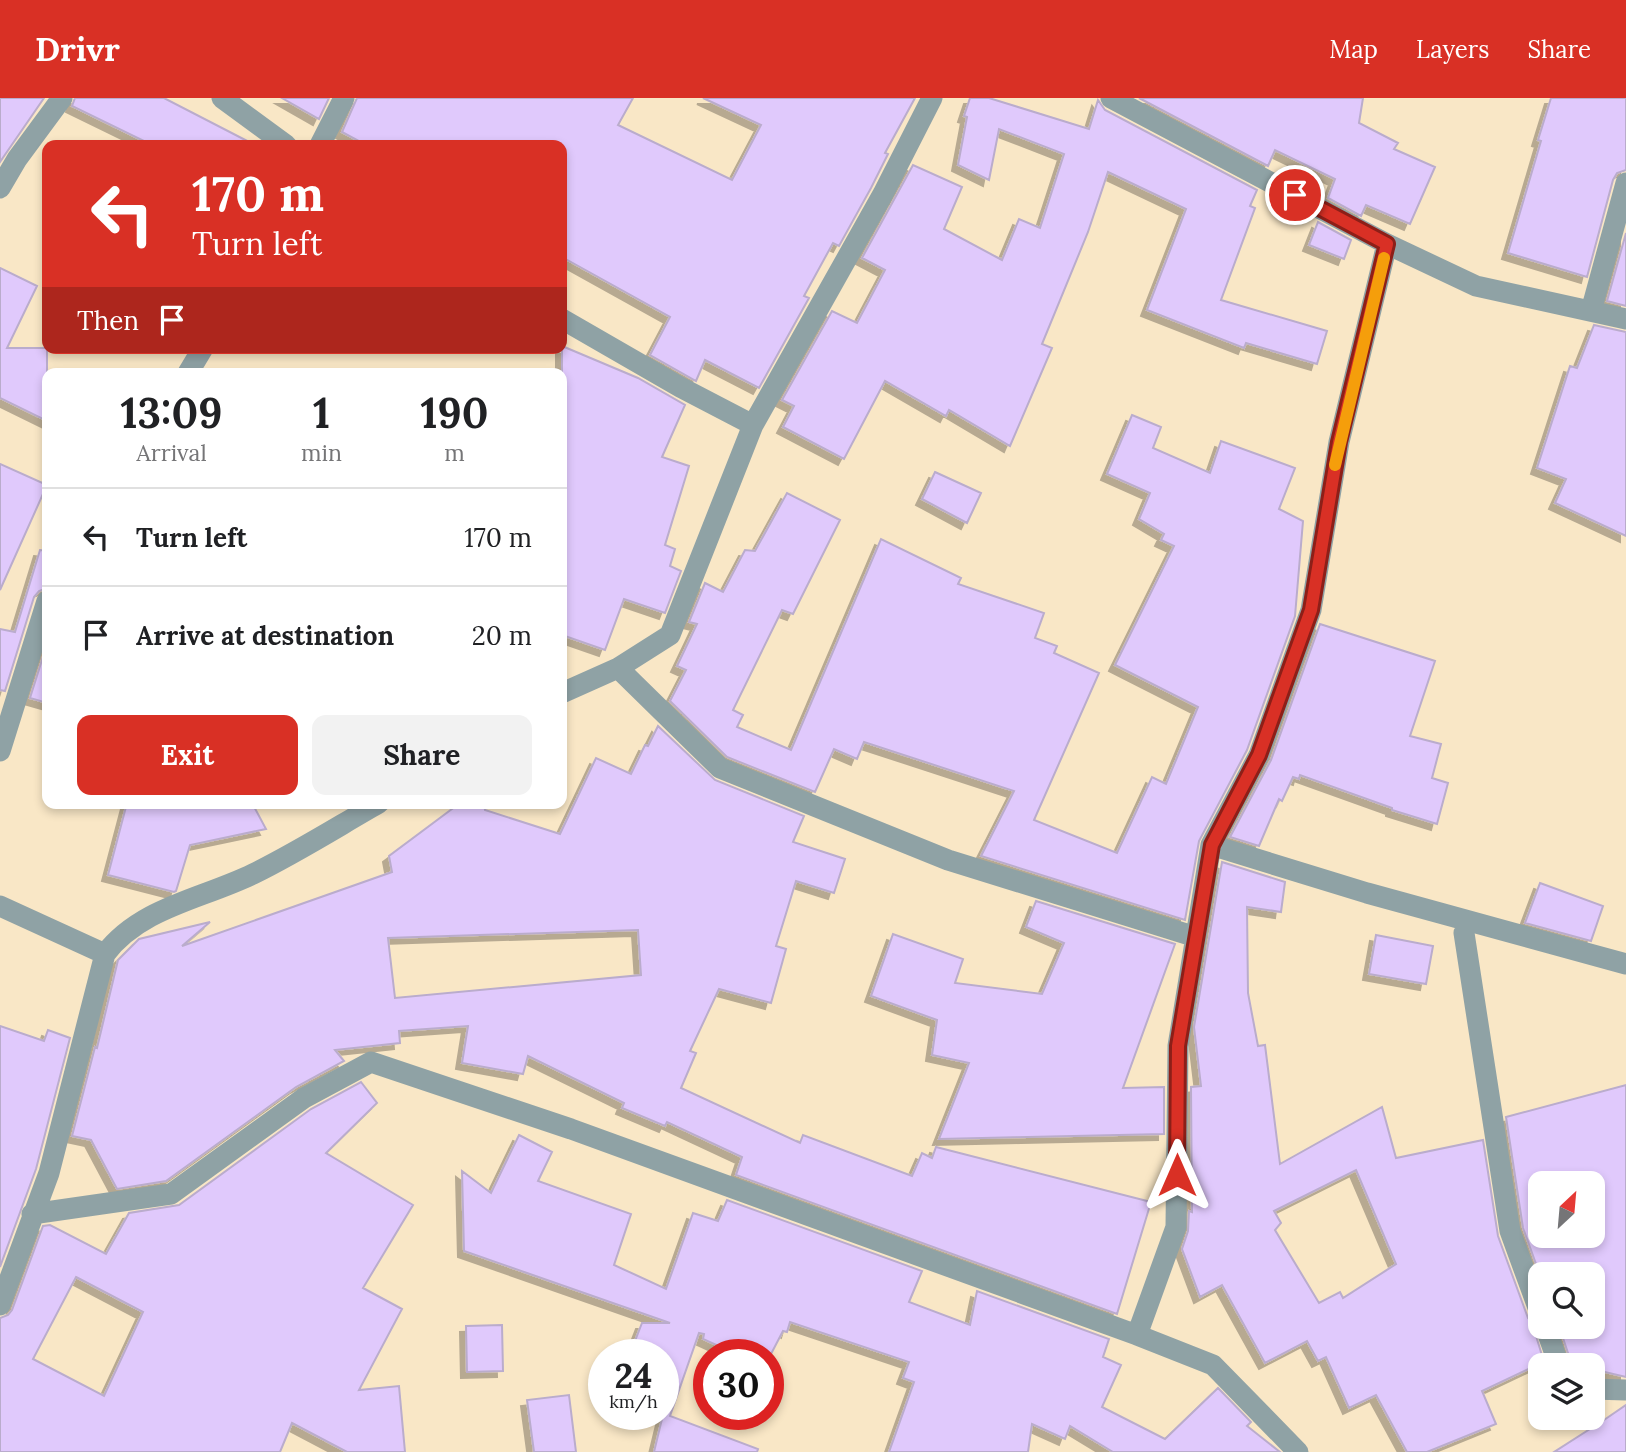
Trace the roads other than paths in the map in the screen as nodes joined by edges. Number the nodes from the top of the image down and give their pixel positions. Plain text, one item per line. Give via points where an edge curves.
1 (62, 98) edge
2 (222, 98) edge
3 (344, 98) edge
4 (932, 98) edge
5 (1111, 98) edge
6 (279, 140) edge
7 (323, 140) edge
8 (1626, 183) edge
9 (0, 188) edge
10 (1387, 244) junction
11 (1591, 311) junction
12 (1626, 319) edge
13 (567, 322) edge
14 (753, 425) junction
15 (42, 617) edge
16 (618, 668) junction
17 (567, 691) edge
18 (0, 751) edge
19 (368, 809) edge
20 (1212, 845) junction
21 (0, 906) edge
22 (1464, 933) dead end
23 (1196, 937) junction
24 (105, 954) junction
25 (1626, 964) edge
26 (32, 1214) junction
27 (1528, 1280) edge
28 (0, 1305) edge
29 (1137, 1335) junction
30 (1605, 1389) edge
31 (1626, 1390) edge
32 (1298, 1452) edge

1 - 9 street
2 - 6 street
3 - 7 street
4 - 14 street
5 - 10 street
8 - 11 street
10 - 11 street via 1476,286
10 - 20 street via 1339,442 1311,610 1259,755
11 - 12 street
13 - 14 street
14 - 16 street via 670,635
15 - 18 street
16 - 17 street
16 - 23 street via 720,768 948,860
19 - 24 street via 252,875 146,917 117,938
20 - 23 street
20 - 25 street
21 - 24 street
22 - 27 street via 1510,1231
23 - 29 street via 1178,1046 1176,1227
24 - 26 street via 49,1173
26 - 28 street
26 - 29 street via 171,1194 303,1098 371,1062 663,1162
29 - 32 street via 1213,1365
30 - 31 street

